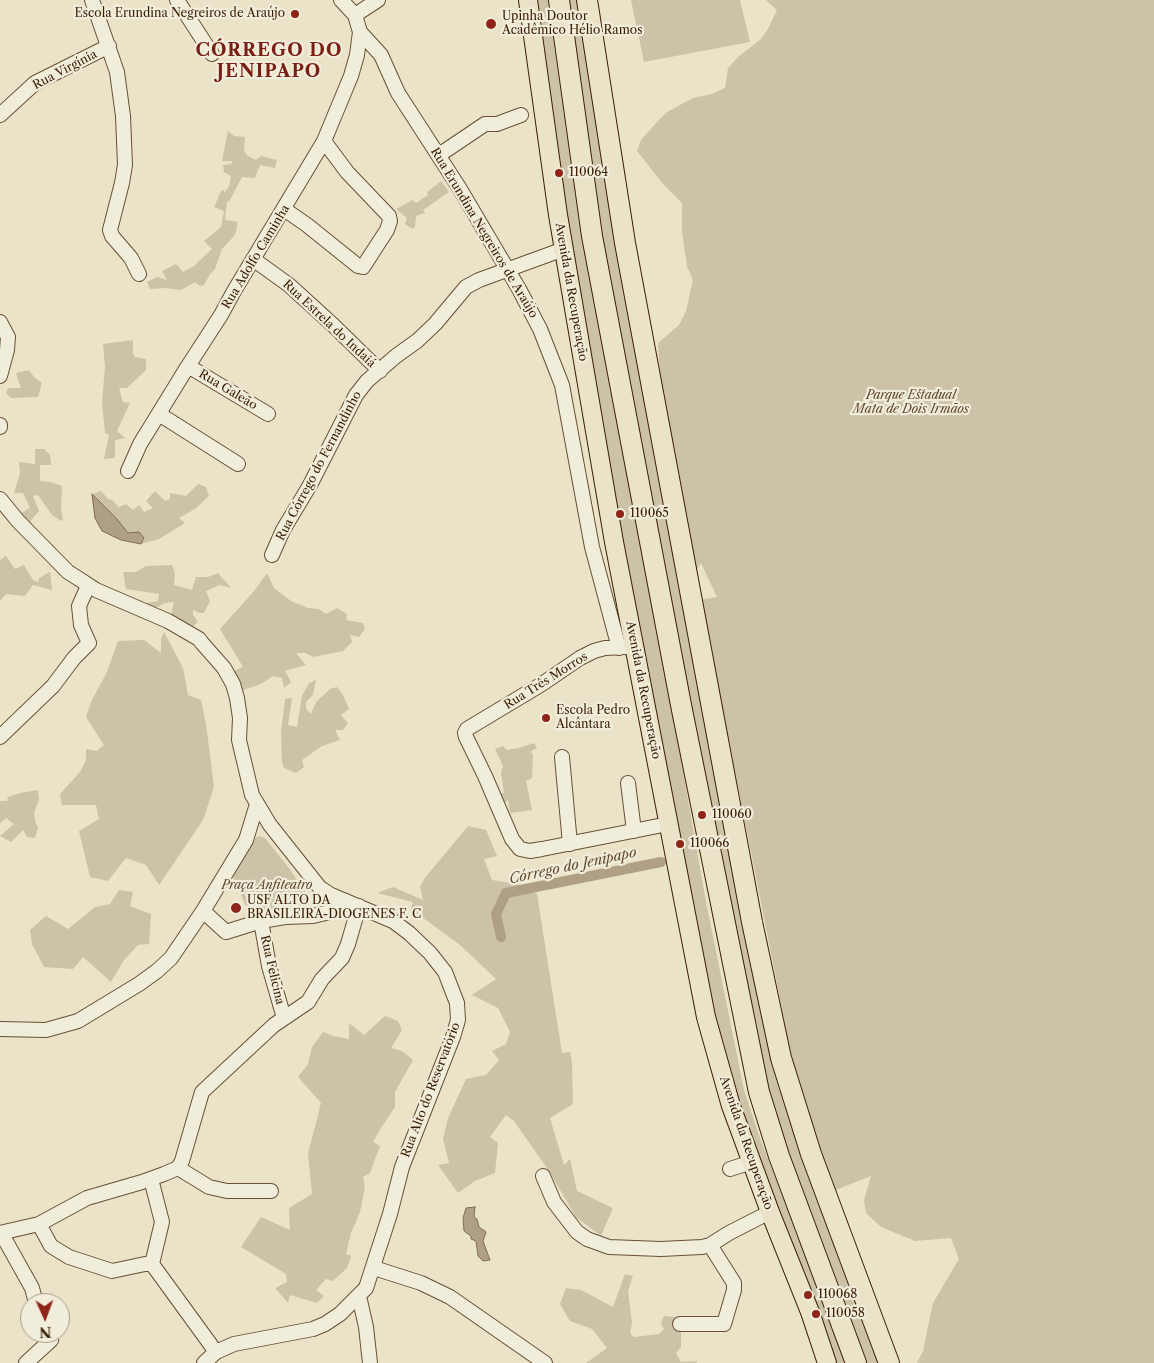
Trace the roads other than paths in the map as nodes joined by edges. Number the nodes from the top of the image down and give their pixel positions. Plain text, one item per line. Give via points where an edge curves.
1 (92, 0) edge
2 (177, 0) edge
3 (341, 0) edge
4 (378, 0) edge
5 (528, 0) edge
6 (559, 0) edge
7 (587, 0) edge
8 (355, 15) junction
9 (360, 32) junction
10 (109, 46) junction
11 (212, 54) dead end
12 (0, 115) edge
13 (521, 115) dead end
14 (324, 141) junction
15 (438, 155) junction
16 (284, 209) junction
17 (564, 250) junction
18 (253, 260) junction
19 (507, 270) junction
20 (139, 274) dead end
21 (0, 322) edge
22 (188, 366) junction
23 (380, 372) junction
24 (0, 376) edge
25 (159, 414) junction
26 (268, 414) dead end
27 (238, 464) dead end
28 (128, 471) dead end
29 (0, 499) edge
30 (614, 542) junction
31 (592, 547) junction
32 (272, 555) dead end
33 (88, 586) junction
34 (627, 647) junction
35 (0, 737) edge
36 (562, 757) dead end
37 (628, 783) dead end
38 (257, 804) junction
39 (668, 824) junction
40 (634, 831) junction
41 (570, 844) junction
42 (352, 904) junction
43 (203, 911) junction
44 (261, 921) junction
45 (279, 1021) junction
46 (0, 1029) edge
47 (752, 1162) junction
48 (178, 1168) junction
49 (730, 1169) dead end
50 (543, 1176) dead end
51 (151, 1179) junction
52 (271, 1191) dead end
53 (770, 1212) junction
54 (39, 1224) junction
55 (2, 1238) edge
56 (710, 1245) junction
57 (152, 1264) junction
58 (374, 1268) junction
59 (33, 1293) edge
60 (359, 1296) junction
61 (680, 1324) dead end
62 (43, 1343) edge
63 (216, 1352) junction
64 (26, 1363) edge
65 (204, 1363) edge
66 (370, 1363) edge
67 (545, 1363) edge
68 (827, 1363) edge
69 (856, 1363) edge
70 (889, 1363) edge

1 - 10 street
2 - 11 street
3 - 8 street, Rua Erundina Negreiros de Araújo
4 - 8 street
5 - 17 main road, Avenida da Recuperação
6 - 69 highway via 592,236 759,1092 779,1156
7 - 70 highway via 628,260 752,922 781,1058 811,1154
8 - 9 street, Rua Erundina Negreiros de Araújo
9 - 14 street, Rua Adolfo Caminha via 351,76
9 - 15 street, Rua Erundina Negreiros de Araújo via 381,55 398,93
10 - 12 street, Rua Virgínia via 35,83
10 - 20 street via 117,72 123,116 125,165 110,230
13 - 15 street via 497,124 485,124
14 - 16 street, Rua Adolfo Caminha
14 - 16 street via 347,172 390,218 390,225 363,267 355,265
15 - 19 street, Rua Erundina Negreiros de Araújo
16 - 18 street, Rua Adolfo Caminha
17 - 19 street, Rua Córrego do Fernandinho
17 - 30 main road, Avenida da Recuperação
18 - 22 street, Rua Adolfo Caminha
18 - 23 street, Rua Estrela do Indaiá via 289,284
19 - 23 street, Rua Córrego do Fernandinho via 466,287 440,320
19 - 31 street, Rua Erundina Negreiros de Araújo via 540,328 562,385
21 - 24 street via 8,337
22 - 25 street, Rua Adolfo Caminha
22 - 26 street, Rua Galeão
23 - 32 street, Rua Córrego do Fernandinho via 356,394
25 - 27 street
25 - 28 street, Rua Adolfo Caminha
29 - 33 street, Rua Alto do Reservatório via 68,572
30 - 31 street
30 - 34 main road, Avenida da Recuperação
31 - 34 street, Rua Erundina Negreiros de Araújo
33 - 35 street via 79,606 81,625 89,643 53,686
33 - 38 street, Rua Alto do Reservatório via 179,627 198,639 224,668 237,698 240,747
34 - 39 main road, Avenida da Recuperação
34 - 41 street, Rua Três Morros via 594,651 580,658 465,733 516,845 530,850
36 - 41 street
37 - 40 street
38 - 42 street, Rua Alto do Reservatório via 320,888
38 - 43 street via 246,840
39 - 40 street
39 - 47 main road, Avenida da Recuperação via 706,1017 730,1106
40 - 41 street
42 - 44 street via 313,916
42 - 45 street via 348,944 342,958 322,979 308,1002
42 - 58 street, Rua Alto do Reservatório via 393,921 409,933 445,972 457,1003 458,1020 402,1167
43 - 44 street via 226,932
43 - 46 street via 171,958 157,971 83,1018 46,1030
44 - 45 street, Rua Felicina
45 - 48 street via 202,1092
47 - 49 street
47 - 53 main road, Avenida da Recuperação
48 - 51 street
48 - 52 street via 209,1188
50 - 56 street via 554,1202 577,1232 600,1245 676,1249
51 - 54 street via 87,1198
51 - 57 street via 162,1222
53 - 56 street
53 - 68 main road, Avenida da Recuperação
54 - 55 street
54 - 57 street via 51,1246 69,1256 112,1271
55 - 59 street
56 - 61 street via 734,1283 724,1324
57 - 63 street
58 - 60 street, Rua Alto do Reservatório
58 - 67 street via 421,1283 450,1297
60 - 63 street, Rua Alto do Reservatório via 340,1314 314,1329 234,1344
60 - 66 street
62 - 64 street
63 - 65 street, Rua Alto do Reservatório

